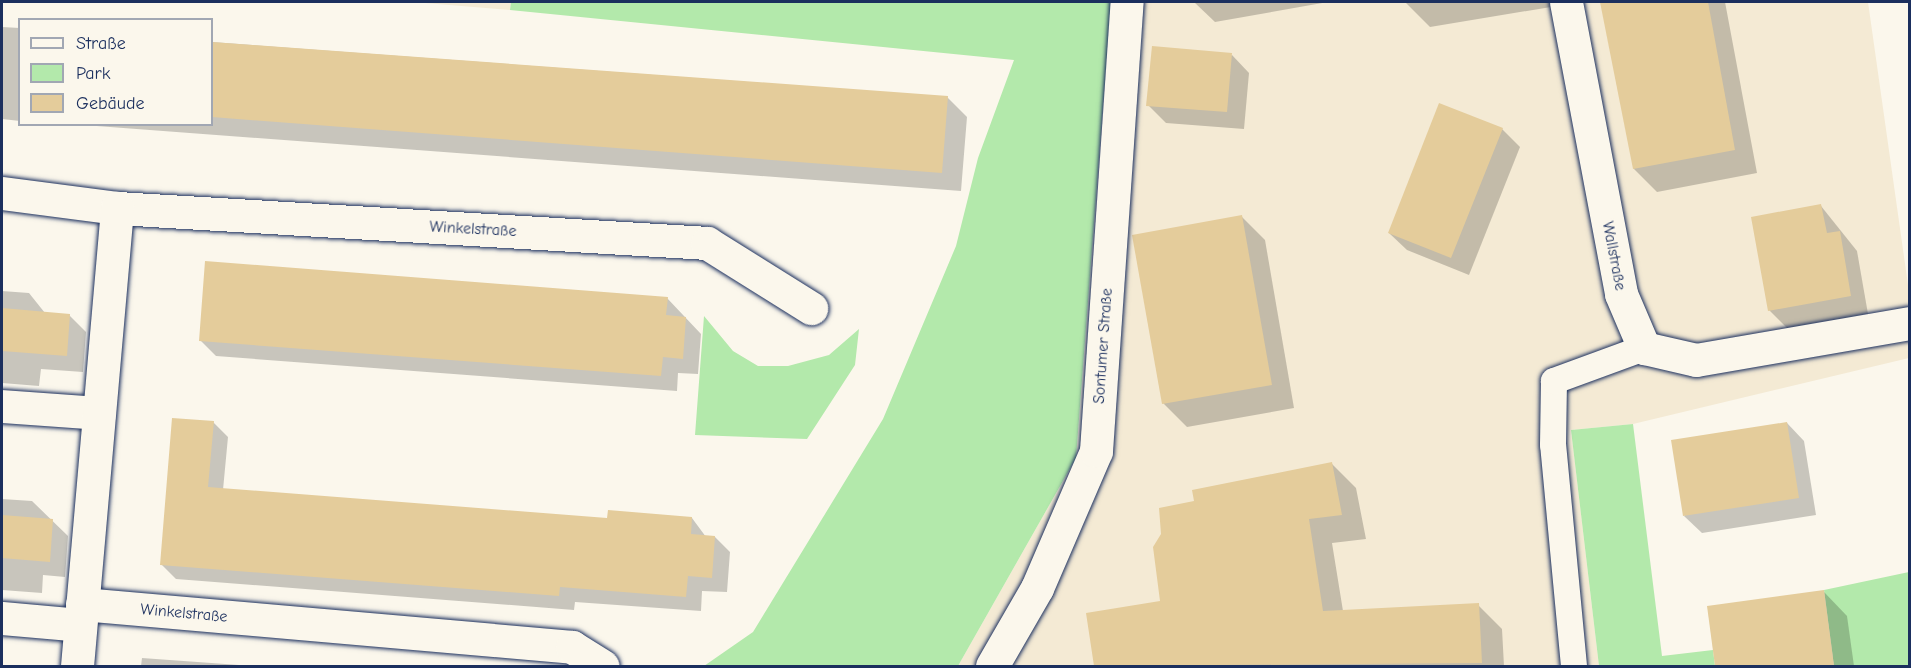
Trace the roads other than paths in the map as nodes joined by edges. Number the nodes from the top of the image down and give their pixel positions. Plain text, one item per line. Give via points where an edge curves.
1 (1127, 2) edge
2 (1566, 2) edge
3 (2, 193) edge
4 (117, 208) junction
5 (811, 308) dead end
6 (1910, 323) edge
7 (1644, 348) junction
8 (2, 406) edge
9 (99, 413) junction
10 (81, 614) junction
11 (2, 618) edge
12 (77, 666) edge
13 (603, 666) edge
14 (992, 666) edge
15 (1574, 666) edge

1 - 14 street, Sontumer Straße via 1096,451 1037,588
2 - 7 street, Wallstraße via 1621,294
3 - 4 street, Winkelstraße
4 - 5 street, Winkelstraße via 707,243
4 - 9 street
6 - 7 street via 1696,360
7 - 15 lane via 1554,381 1553,445
8 - 9 street
9 - 10 street
10 - 11 street, Winkelstraße
10 - 12 street
10 - 13 street, Winkelstraße via 572,647

